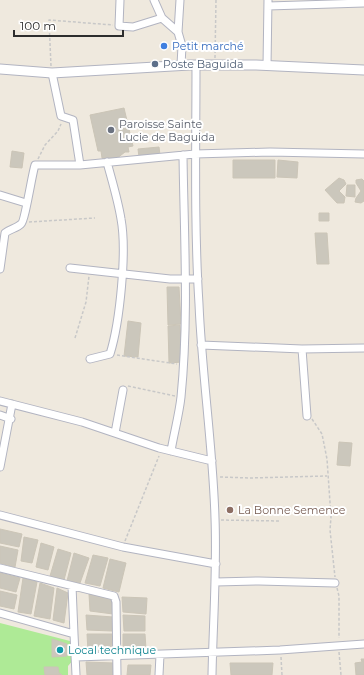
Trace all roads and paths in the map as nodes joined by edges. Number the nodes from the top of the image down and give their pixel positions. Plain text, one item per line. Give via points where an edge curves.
1 (120, 0) edge
2 (153, 0) edge
3 (180, 0) edge
4 (216, 0) edge
5 (268, 3) edge
6 (364, 3) edge
7 (162, 18) junction
8 (119, 26) junction
9 (178, 32) junction
10 (196, 65) junction
11 (215, 65) junction
12 (181, 66) junction
13 (267, 66) junction
14 (0, 69) edge
15 (364, 70) edge
16 (52, 73) junction
17 (58, 131) dead end
18 (196, 154) junction
19 (364, 154) edge
20 (183, 155) junction
21 (107, 162) junction
22 (35, 165) junction
23 (80, 165) junction
24 (0, 195) edge
25 (26, 203) junction
26 (94, 218) dead end
27 (22, 223) junction
28 (70, 268) dead end
29 (0, 269) edge
30 (89, 270) junction
31 (122, 273) junction
32 (185, 279) junction
33 (198, 279) junction
34 (75, 338) dead end
35 (201, 345) junction
36 (364, 348) edge
37 (302, 349) junction
38 (110, 354) junction
39 (90, 359) dead end
40 (183, 365) junction
41 (123, 390) joint
42 (181, 398) junction
43 (0, 401) edge
44 (12, 404) junction
45 (0, 415) edge
46 (307, 416) joint
47 (11, 418) junction
48 (115, 433) junction
49 (159, 448) junction
50 (171, 451) junction
51 (212, 461) junction
52 (0, 467) edge
53 (327, 476) junction
54 (214, 477) junction
55 (0, 515) edge
56 (216, 520) junction
57 (280, 521) dead end
58 (123, 547) junction
59 (216, 564) junction
60 (0, 568) edge
61 (216, 582) junction
62 (335, 583) junction
63 (72, 586) junction
64 (0, 613) edge
65 (339, 627) dead end
66 (74, 634) junction
67 (364, 644) edge
68 (280, 650) junction
69 (212, 652) junction
70 (160, 655) junction
71 (117, 656) junction
72 (76, 657) junction
73 (76, 675) edge
74 (117, 675) edge
75 (159, 675) edge
76 (212, 675) edge
77 (282, 675) edge

1 - 8 street
2 - 7 street
3 - 9 street
4 - 11 path
5 - 6 street
5 - 13 street
7 - 8 street via 133,27
7 - 9 street
8 - 16 path via 49,20
9 - 12 street via 182,46
10 - 11 street
10 - 12 street
10 - 18 street
11 - 13 street
12 - 16 street
13 - 15 street
14 - 16 street
16 - 23 street via 61,116 73,120
17 - 22 path via 45,145
18 - 19 street
18 - 20 street
18 - 33 street
20 - 21 street
20 - 32 street
21 - 23 street
21 - 31 street via 122,219
22 - 23 street
22 - 25 street
24 - 25 street
25 - 27 street
26 - 27 path
27 - 29 street via 5,233
28 - 30 street
30 - 31 street
30 - 34 path via 86,302
31 - 32 street
31 - 38 street via 116,332
32 - 33 street
32 - 40 street
33 - 35 street
35 - 37 street
35 - 51 street
36 - 37 street
37 - 46 street
38 - 39 street
38 - 40 path
40 - 42 street
41 - 42 path via 130,386
41 - 48 street
42 - 50 street
43 - 44 street
44 - 47 street
44 - 48 street
45 - 47 street
46 - 53 path via 313,419 322,434 327,459
47 - 52 street
48 - 49 street
49 - 50 street
49 - 58 path via 159,456
50 - 51 street
51 - 54 street
53 - 54 path
53 - 62 path
54 - 56 street
55 - 58 street
56 - 57 path
56 - 59 street
58 - 59 street
59 - 61 street
60 - 63 street
61 - 62 street
61 - 69 street
62 - 65 path via 339,596
63 - 66 street
63 - 71 street via 114,596
64 - 66 street
66 - 72 street
67 - 68 street
68 - 69 street
68 - 77 path
69 - 70 street
69 - 76 street
70 - 71 street
70 - 75 street
71 - 72 street
71 - 74 street
72 - 73 street

